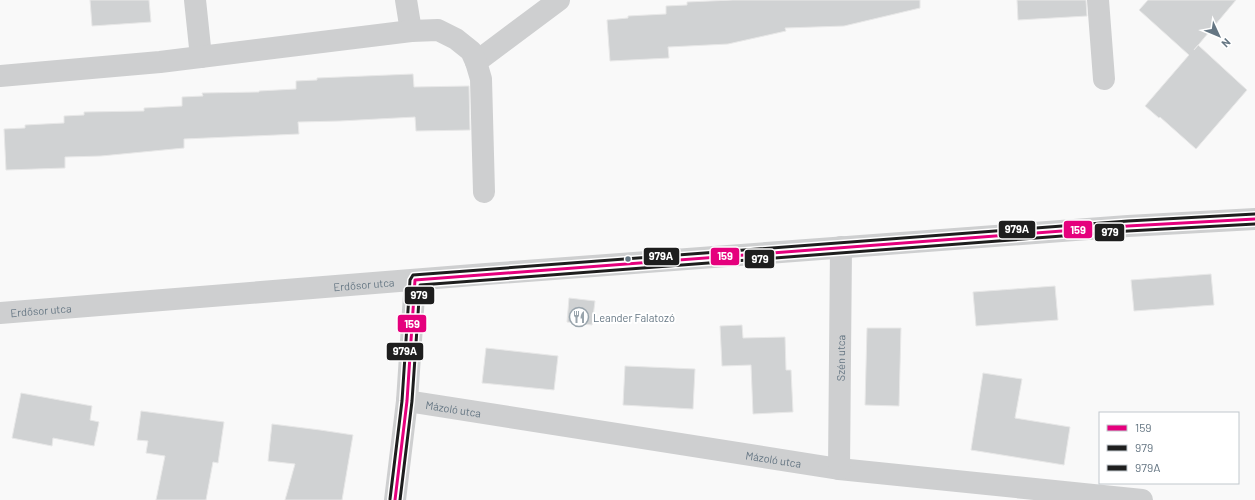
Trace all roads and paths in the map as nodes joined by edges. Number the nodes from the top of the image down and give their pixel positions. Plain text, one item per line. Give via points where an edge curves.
1 (195, 0) edge
2 (406, 0) edge
3 (559, 0) edge
4 (1098, 0) edge
5 (411, 31) junction
6 (201, 57) junction
7 (476, 62) junction
8 (0, 76) edge
9 (1104, 80) dead end
10 (484, 192) dead end
11 (1255, 219) edge
12 (842, 247) junction
13 (415, 280) junction
14 (0, 313) edge
15 (407, 401) junction
16 (838, 469) junction
17 (395, 500) edge
18 (1142, 500) edge

1 - 6 street
2 - 5 street
3 - 7 street
4 - 9 street
5 - 6 street
5 - 7 street via 438,30 456,38 471,51
6 - 8 street
7 - 10 street via 481,79
11 - 12 street, Erdősor utca
12 - 13 street, Erdősor utca
12 - 16 street, Szén utca
13 - 14 street, Erdősor utca
13 - 15 street
15 - 16 street, Mázoló utca
15 - 17 street
16 - 18 street, Mázoló utca

